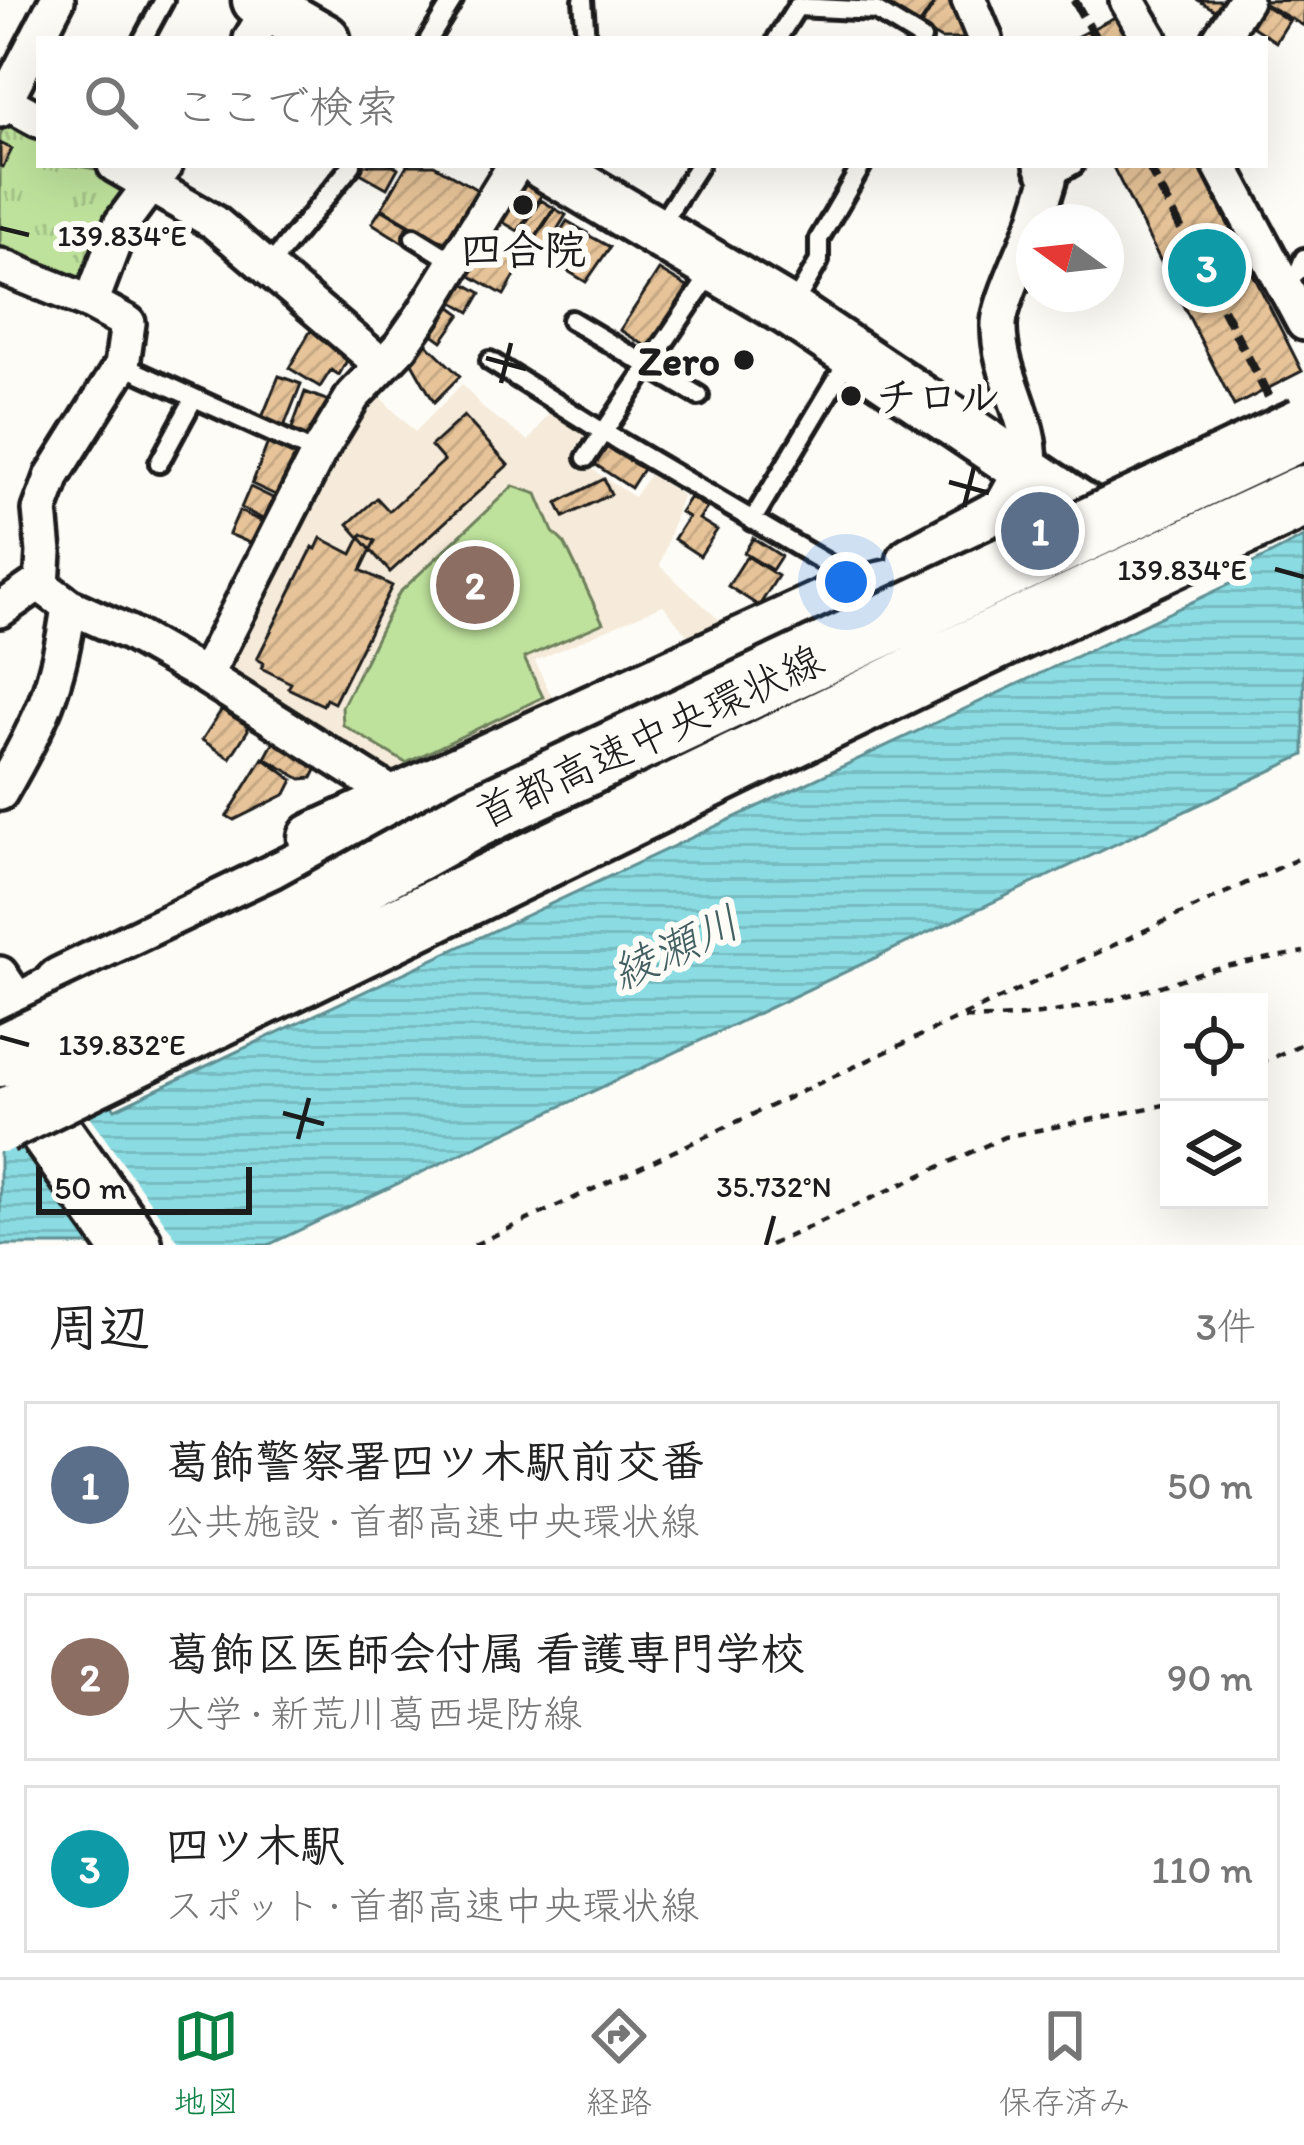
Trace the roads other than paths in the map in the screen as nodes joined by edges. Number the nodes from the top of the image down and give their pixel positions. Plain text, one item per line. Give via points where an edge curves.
1 (57, 0) edge
2 (164, 0) edge
3 (453, 0) edge
4 (583, 0) edge
5 (969, 0) edge
6 (1127, 0) edge
7 (1245, 0) edge
8 (878, 6) edge
9 (37, 36) edge
10 (145, 36) edge
11 (431, 36) edge
12 (586, 36) edge
13 (779, 36) edge
14 (918, 36) edge
15 (985, 36) edge
16 (1148, 36) edge
17 (1222, 36) edge
18 (36, 38) edge
19 (4, 96) edge
20 (36, 118) edge
21 (128, 168) edge
22 (350, 168) edge
23 (513, 168) edge
24 (549, 168) edge
25 (697, 168) edge
26 (860, 168) edge
27 (1222, 168) edge
28 (1055, 170) edge
29 (157, 175) edge
30 (1042, 204) edge
31 (656, 231) junction
32 (414, 237) dead end
33 (456, 263) junction
34 (0, 266) edge
35 (269, 266) junction
36 (716, 267) junction
37 (1294, 271) edge
38 (1016, 275) edge
39 (91, 303) junction
40 (789, 311) junction
41 (571, 320) dead end
42 (1304, 323) edge
43 (852, 354) junction
44 (490, 361) dead end
45 (122, 365) junction
46 (382, 365) junction
47 (647, 366) junction
48 (699, 396) dead end
49 (1304, 396) edge
50 (193, 400) junction
51 (1304, 428) edge
52 (602, 432) junction
53 (1304, 443) edge
54 (318, 454) junction
55 (586, 458) dead end
56 (159, 463) dead end
57 (1304, 464) edge
58 (1029, 472) junction
59 (1304, 496) edge
60 (752, 521) junction
61 (1118, 532) junction
62 (844, 595) junction
63 (55, 596) junction
64 (0, 610) edge
65 (205, 676) junction
66 (0, 793) edge
67 (383, 819) junction
68 (441, 866) junction
69 (10, 1046) edge
70 (131, 1245) edge

1 - 9 street
2 - 10 lane
3 - 11 lane
4 - 12 lane
5 - 15 street
6 - 16 street
7 - 17 street
8 - 13 lane via 797,7
8 - 14 lane
18 - 19 street
19 - 20 street
21 - 29 street
22 - 35 lane
23 - 33 street
24 - 31 main road
25 - 31 lane
26 - 40 lane
27 - 37 street
28 - 30 street
29 - 35 street
29 - 39 street via 121,224
31 - 36 main road
32 - 33 lane
33 - 46 street
34 - 39 street
35 - 46 street
36 - 40 main road
36 - 47 lane
37 - 42 street
38 - 58 street via 998,323 1030,438
39 - 45 street via 128,323
40 - 43 main road
41 - 47 lane
43 - 58 main road
43 - 60 lane
44 - 52 lane
45 - 50 lane
45 - 63 street via 40,510
46 - 54 street
47 - 48 lane
47 - 52 lane
49 - 67 highway
50 - 54 lane
50 - 56 lane
51 - 69 highway, 首都高速中央環状線, bridge via 472,818 296,916
52 - 55 lane
52 - 60 lane
53 - 61 main road
54 - 65 street
57 - 68 highway via 513,842
58 - 61 main road
58 - 62 main road via 998,517
59 - 69 highway, 首都高速中央環状線, bridge via 925,672
60 - 62 lane via 836,569
61 - 62 main road
61 - 68 main road
62 - 67 main road
63 - 64 street via 33,587
63 - 65 street
63 - 66 street via 61,664
65 - 67 street
67 - 69 highway
68 - 69 main road
69 - 70 highway

